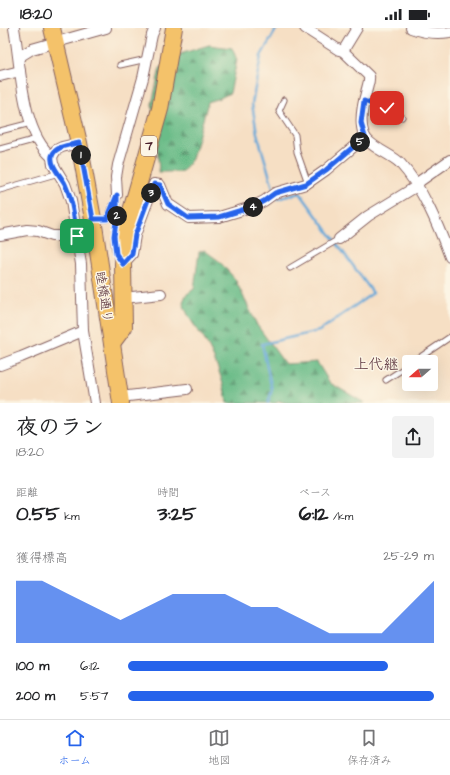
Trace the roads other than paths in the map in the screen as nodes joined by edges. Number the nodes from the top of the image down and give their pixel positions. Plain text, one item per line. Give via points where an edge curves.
1 (14, 28) edge
2 (106, 28) edge
3 (155, 28) edge
4 (174, 28) edge
5 (305, 28) edge
6 (357, 28) edge
7 (411, 28) edge
8 (450, 32) edge
9 (53, 35) edge
10 (343, 51) junction
11 (18, 57) junction
12 (147, 60) junction
13 (120, 66) dead end
14 (20, 71) junction
15 (0, 76) edge
16 (284, 100) dead end
17 (364, 101) junction
18 (402, 117) dead end
19 (31, 123) junction
20 (0, 131) edge
21 (365, 137) junction
22 (37, 139) junction
23 (79, 143) junction
24 (0, 149) edge
25 (52, 157) junction
26 (450, 160) edge
27 (59, 173) junction
28 (308, 183) junction
29 (417, 186) junction
30 (0, 190) edge
31 (117, 195) junction
32 (93, 219) junction
33 (0, 235) edge
34 (77, 236) junction
35 (336, 241) joint
36 (450, 257) edge
37 (123, 264) junction
38 (290, 268) dead end
39 (161, 294) dead end
40 (123, 298) junction
41 (83, 331) junction
42 (450, 337) edge
43 (112, 343) junction
44 (423, 355) edge
45 (0, 365) edge
46 (402, 369) edge
47 (386, 380) dead end
48 (187, 389) dead end
49 (94, 400) edge
50 (121, 400) edge

1 - 11 street
2 - 9 street
3 - 12 street
4 - 37 main road, 7 via 160,109 125,232
5 - 10 street
6 - 10 street
7 - 8 street via 434,34
9 - 11 street
9 - 23 main road, 睦橋通り
10 - 17 street via 369,76
11 - 14 street
12 - 13 lane
12 - 31 street via 118,165
14 - 15 street
14 - 19 street
16 - 28 lane via 279,111 295,135 297,152
17 - 18 lane via 387,108
17 - 21 street via 361,123
19 - 20 lane
19 - 22 street
21 - 28 street
21 - 29 street via 400,163
22 - 24 lane
22 - 25 street
23 - 25 street via 56,150
23 - 32 main road, 睦橋通り
25 - 27 street
26 - 29 street via 420,181
27 - 30 lane
27 - 34 street via 71,201
28 - 37 street via 275,193 252,207 210,218 188,218 168,204 160,185 154,184 135,235 132,254
29 - 35 street via 368,216
29 - 36 street via 437,223
31 - 32 lane via 107,219
31 - 37 lane via 114,236 116,254
32 - 43 main road, 睦橋通り
33 - 34 street via 27,230 52,236
34 - 41 street via 81,264
35 - 38 lane
37 - 40 main road, 7
39 - 40 street
40 - 43 main road, 7 via 124,327
41 - 45 street
41 - 49 street
42 - 44 lane
43 - 50 main road, 睦橋通り
46 - 47 lane
48 - 50 street

